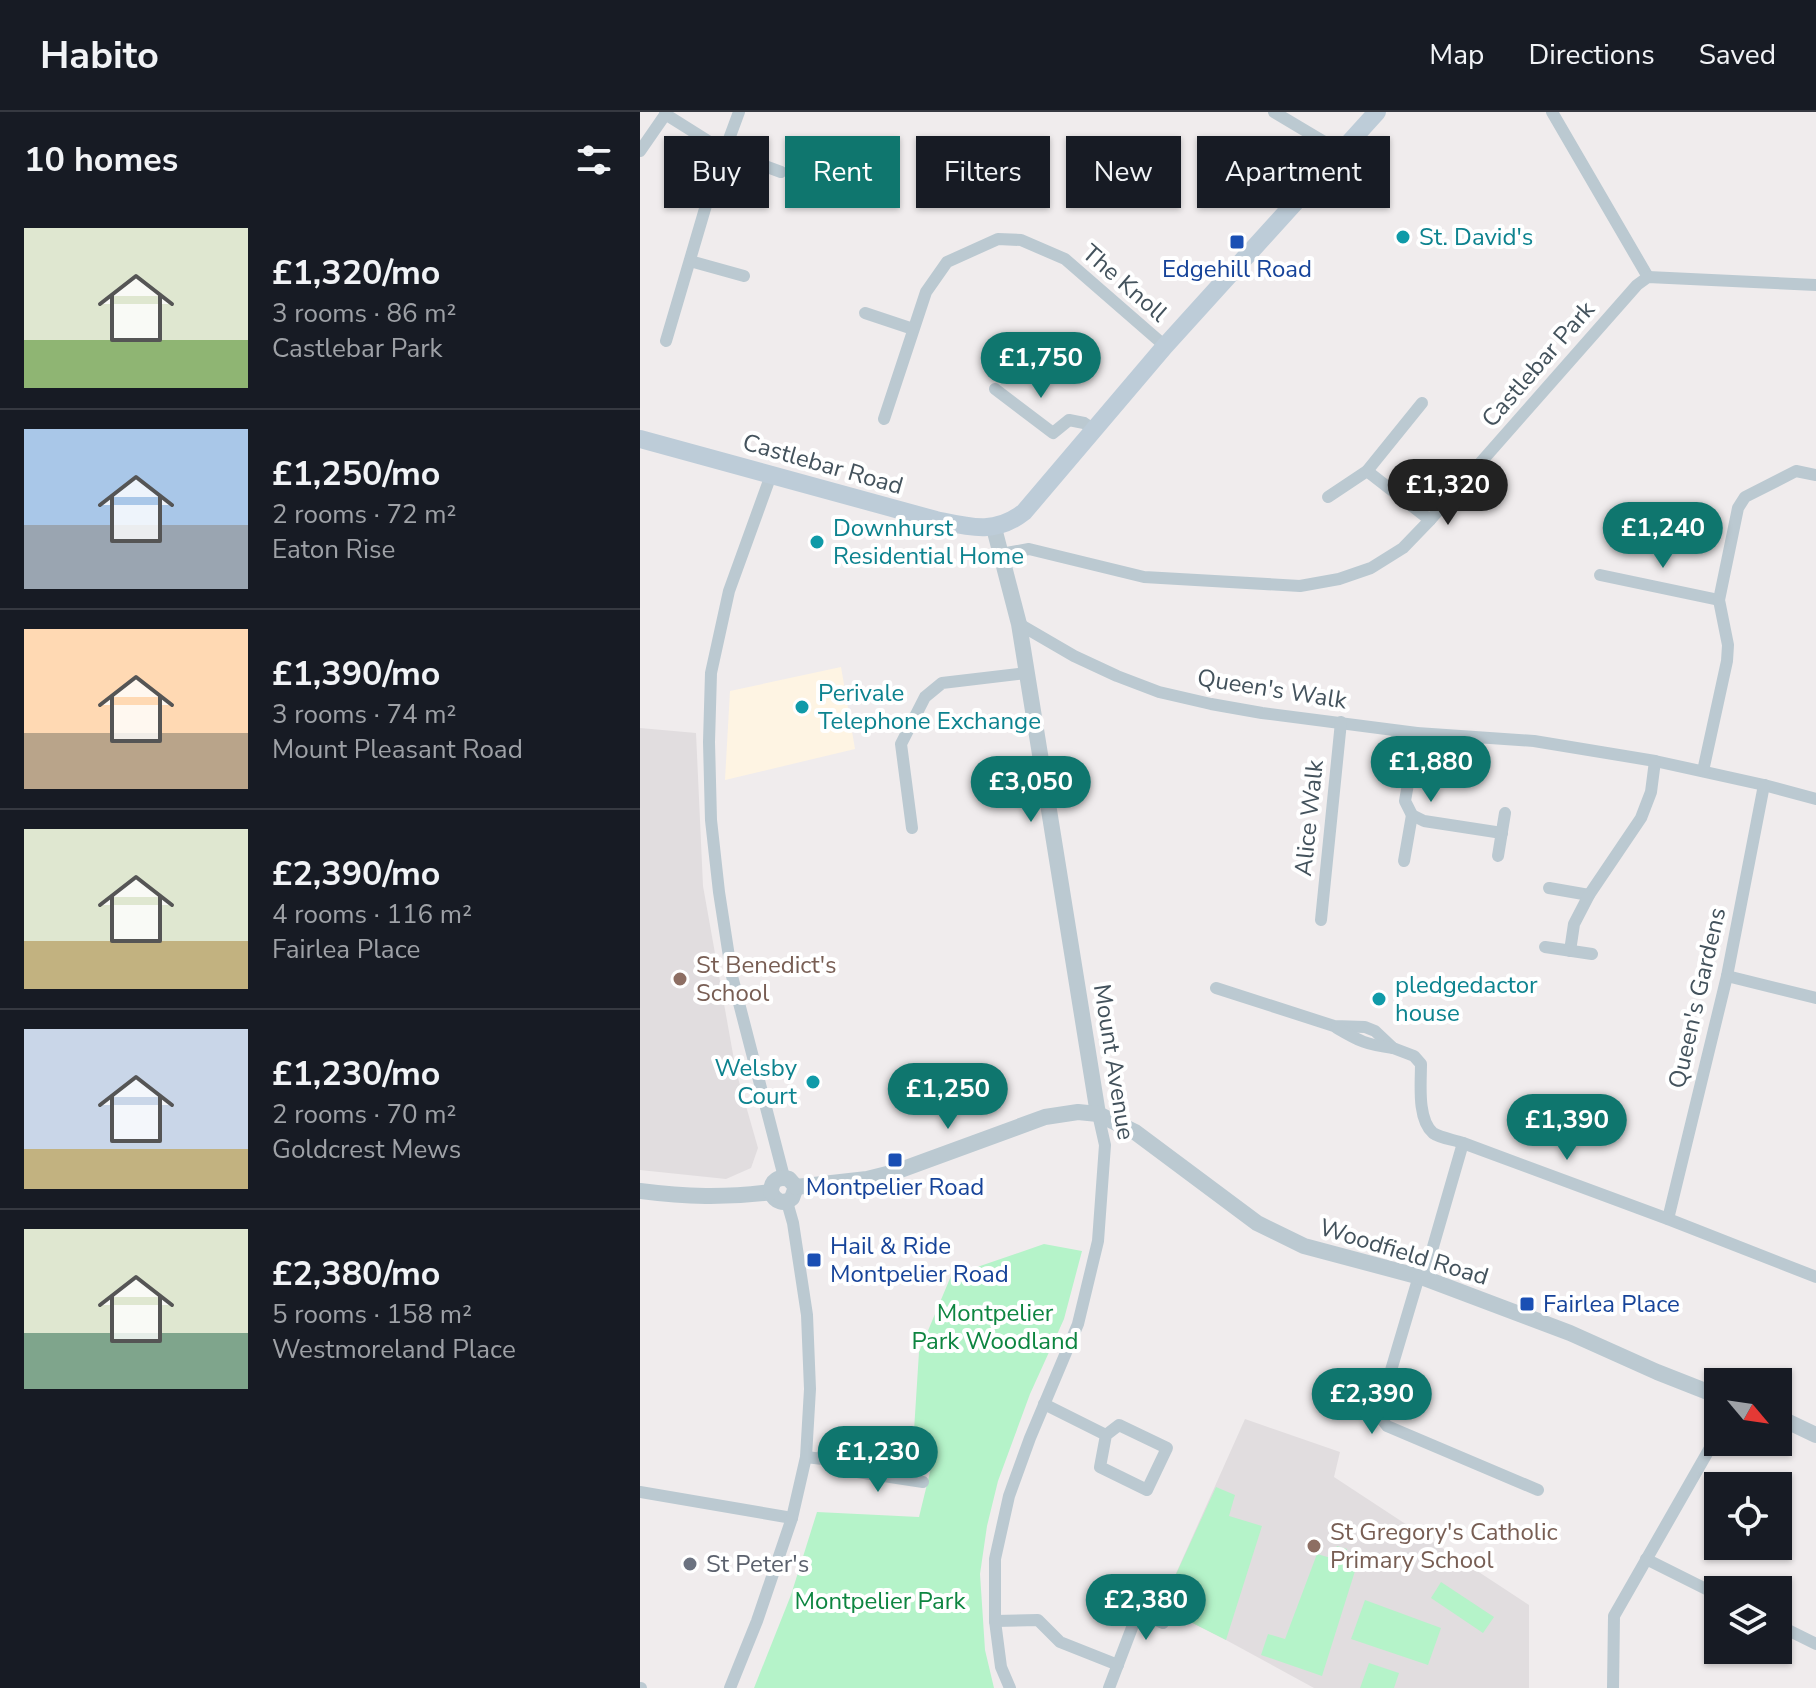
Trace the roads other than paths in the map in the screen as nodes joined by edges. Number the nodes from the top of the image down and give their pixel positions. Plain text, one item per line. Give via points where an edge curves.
1 (739, 112) edge
2 (1274, 112) edge
3 (1377, 112) edge
4 (1552, 112) edge
5 (666, 113) edge
6 (701, 136) edge
7 (730, 136) edge
8 (1314, 136) edge
9 (1355, 136) edge
10 (640, 151) edge
11 (769, 168) edge
12 (781, 172) dead end
13 (706, 208) edge
14 (1291, 208) edge
15 (690, 261) junction
16 (744, 276) dead end
17 (1648, 277) junction
18 (1816, 285) edge
19 (865, 313) dead end
20 (913, 329) junction
21 (666, 341) dead end
22 (1165, 346) junction
23 (995, 389) dead end
24 (1422, 403) dead end
25 (884, 419) dead end
26 (1093, 429) junction
27 (640, 439) edge
28 (1367, 471) junction
29 (771, 475) junction
30 (1816, 475) edge
31 (1328, 497) dead end
32 (1430, 520) junction
33 (994, 528) junction
34 (1001, 554) junction
35 (1600, 575) dead end
36 (1719, 600) junction
37 (1019, 624) junction
38 (1026, 673) junction
39 (1341, 722) junction
40 (1417, 733) junction
41 (1655, 761) junction
42 (1703, 771) junction
43 (1764, 785) junction
44 (1816, 799) edge
45 (1505, 813) dead end
46 (1412, 815) junction
47 (912, 828) dead end
48 (1502, 833) junction
49 (1498, 856) dead end
50 (1404, 861) dead end
51 (1549, 888) dead end
52 (1589, 895) junction
53 (1321, 920) dead end
54 (1545, 947) dead end
55 (1570, 951) junction
56 (1592, 954) dead end
57 (1727, 976) junction
58 (1216, 988) dead end
59 (1816, 998) edge
60 (1098, 1114) junction
61 (1463, 1143) junction
62 (789, 1189) junction
63 (640, 1191) edge
64 (1668, 1219) junction
65 (1422, 1277) junction
66 (1816, 1277) edge
67 (1704, 1390) edge
68 (1044, 1404) junction
69 (1792, 1424) edge
70 (1106, 1435) junction
71 (1816, 1435) edge
72 (1705, 1456) edge
73 (806, 1457) junction
74 (923, 1482) dead end
75 (1538, 1490) dead end
76 (640, 1492) edge
77 (792, 1518) junction
78 (1646, 1559) junction
79 (1704, 1588) edge
80 (1169, 1611) dead end
81 (995, 1621) junction
82 (1792, 1632) edge
83 (1816, 1644) edge
84 (1118, 1665) junction
85 (730, 1688) edge
86 (1010, 1688) edge
87 (1109, 1688) edge
88 (1613, 1688) edge

1 - 7 street
2 - 8 street
3 - 9 main road
4 - 17 street
5 - 6 street
5 - 10 street
11 - 12 street
13 - 15 street
14 - 22 main road
15 - 16 street
15 - 21 street
17 - 18 street
17 - 32 street, Castlebar Park
19 - 20 street
20 - 22 street, The Knoll via 926,292 947,262 998,239 1021,240 1065,259
20 - 25 street, The Knoll
22 - 26 main road
23 - 26 street via 1053,433 1069,420
24 - 28 street
26 - 33 main road via 1024,512
27 - 29 main road, Castlebar Road
28 - 31 street
28 - 32 street
29 - 33 main road, Castlebar Road via 936,520
29 - 62 street via 729,591 711,673 709,742 711,820 727,951
30 - 36 street via 1796,471 1745,497 1738,508
32 - 34 street, Castlebar Park via 1403,548 1371,568 1300,586 1144,577 1029,549
33 - 34 street, Mount Avenue
34 - 37 street, Mount Avenue
35 - 36 street
36 - 42 street via 1727,661
37 - 38 street, Mount Avenue
37 - 39 street, Queen's Walk via 1074,656 1159,692
38 - 47 street via 942,683 925,697 901,744
38 - 60 street, Mount Avenue
39 - 40 street, Queen's Walk
39 - 53 street, Alice Walk
40 - 41 street, Queen's Walk via 1534,741
40 - 46 street via 1405,801
41 - 42 street, Queen's Walk
41 - 52 street via 1641,818
42 - 43 street, Queen's Walk
43 - 44 street, Queen's Walk
43 - 57 street, Queen's Gardens
45 - 48 street
46 - 48 street
46 - 50 street
48 - 49 street
51 - 52 street
52 - 55 street via 1574,924
54 - 55 street
55 - 56 street
57 - 59 street
57 - 64 street, Queen's Gardens
58 - 61 street via 1334,1026 1375,1031 1421,1064 1424,1120 1434,1134
60 - 62 street via 1045,1117 895,1172
60 - 65 street, Woodfield Road via 1135,1132 1257,1223 1304,1246
60 - 68 street, Mount Avenue via 1105,1145 1098,1241 1078,1324
61 - 64 street
61 - 65 street
62 - 63 street via 775,1181 771,1192 736,1197
62 - 73 street via 807,1315
64 - 66 street
65 - 67 street, Woodfield Road
65 - 75 street via 1378,1414 1387,1426
68 - 70 street
68 - 81 street, Mount Avenue via 1009,1496 995,1559
69 - 71 street
70 - 70 street via 1100,1467 1147,1490 1167,1448 1119,1425
72 - 78 street
73 - 74 street via 831,1460 838,1469
73 - 77 street
76 - 77 street
77 - 85 street
78 - 79 street
78 - 88 street via 1614,1616
80 - 84 street via 1163,1623 1138,1612
81 - 84 street via 1038,1620 1060,1642
81 - 86 street, Mount Avenue via 1001,1667
82 - 83 street
84 - 87 street

